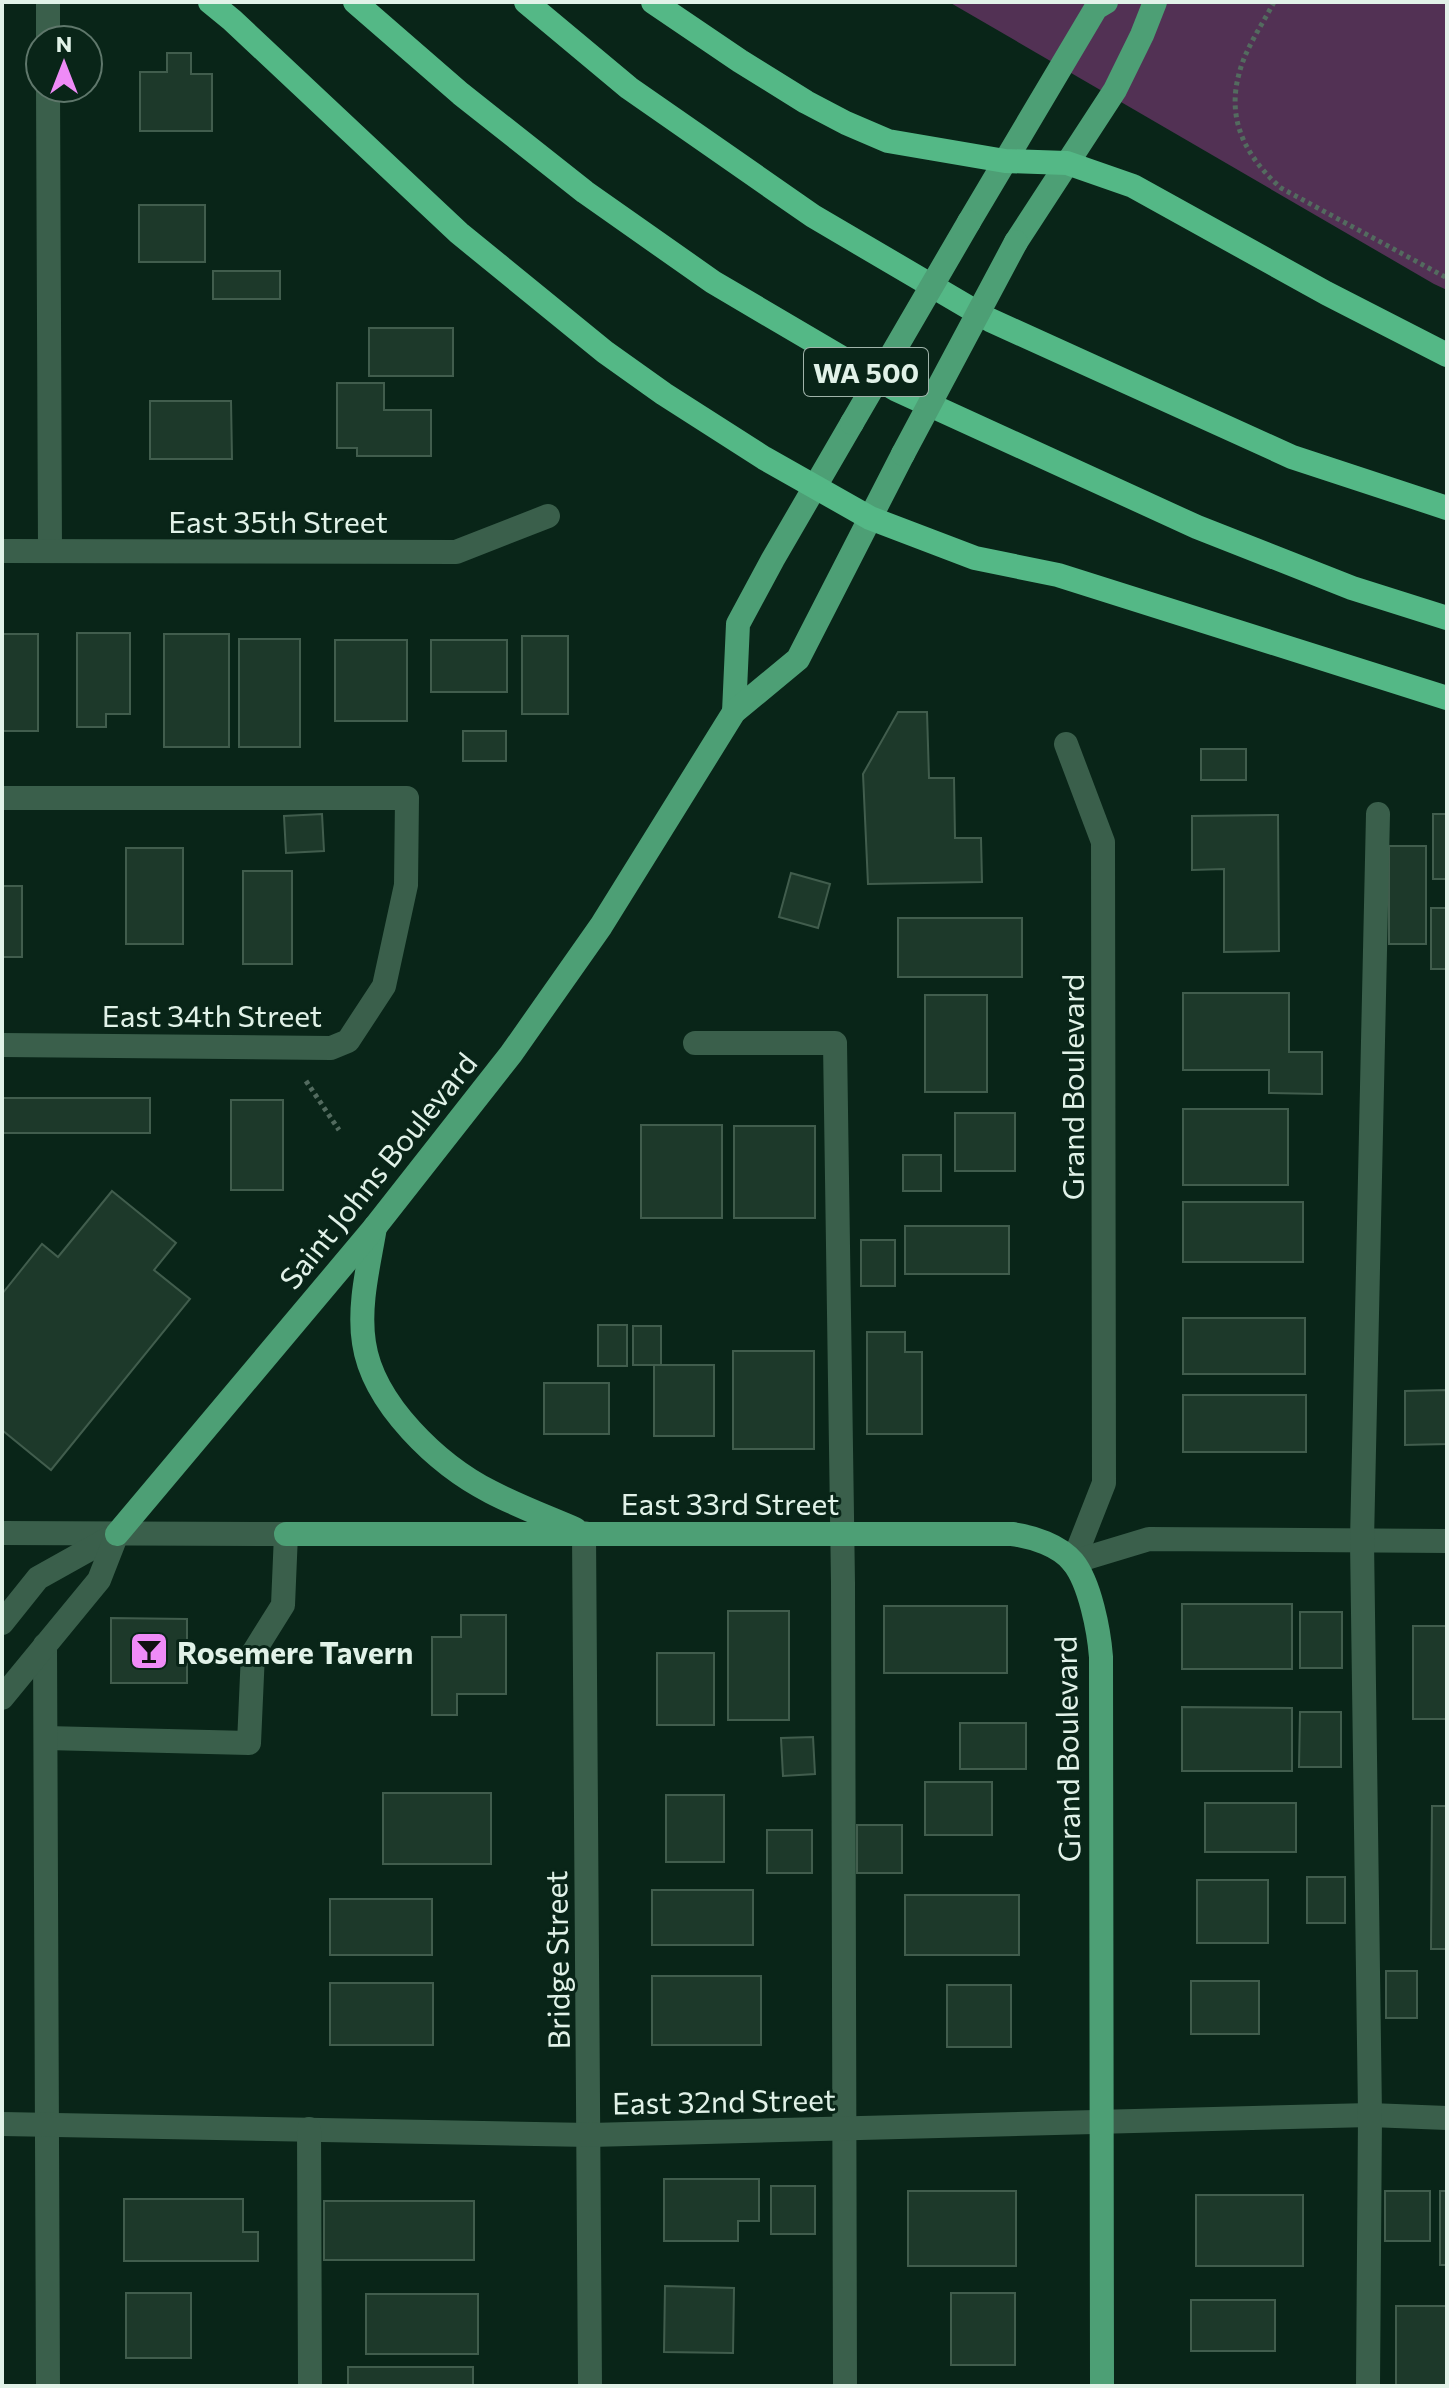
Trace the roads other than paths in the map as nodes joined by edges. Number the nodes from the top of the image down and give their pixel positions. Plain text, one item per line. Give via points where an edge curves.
1 (210, 2) edge
2 (355, 2) edge
3 (526, 2) edge
4 (653, 2) edge
5 (1106, 2) edge
6 (1155, 2) edge
7 (48, 104) edge
8 (1005, 161) junction
9 (1067, 163) junction
10 (1447, 355) edge
11 (815, 487) junction
12 (1447, 508) edge
13 (548, 516) dead end
14 (870, 518) junction
15 (2, 551) edge
16 (50, 551) junction
17 (1447, 618) edge
18 (1447, 698) edge
19 (734, 712) junction
20 (1066, 744) dead end
21 (2, 798) edge
22 (1378, 814) dead end
23 (695, 1043) dead end
24 (2, 1045) edge
25 (375, 1227) junction
26 (2, 1533) edge
27 (584, 1533) junction
28 (117, 1534) junction
29 (286, 1534) junction
30 (842, 1535) junction
31 (1362, 1541) junction
32 (1447, 1541) edge
33 (1073, 1562) junction
34 (2, 1623) edge
35 (45, 1645) junction
36 (2, 1698) edge
37 (46, 1738) junction
38 (1370, 2115) junction
39 (1447, 2118) edge
40 (1102, 2122) junction
41 (2, 2124) edge
42 (46, 2124) junction
43 (309, 2129) junction
44 (845, 2130) junction
45 (590, 2135) junction
46 (48, 2386) edge
47 (310, 2386) edge
48 (590, 2386) edge
49 (845, 2386) edge
50 (1102, 2386) edge
51 (1368, 2386) edge

1 - 11 highway via 459,233 559,316 664,394
2 - 17 highway, WA 500 via 585,192 713,282 895,389 1197,527 1352,588
3 - 12 highway via 629,88 813,216 990,320 1292,457
4 - 8 highway via 846,123 888,141
5 - 8 main road via 1096,8
6 - 9 main road via 1115,90
7 - 16 street
8 - 9 highway
8 - 11 main road, bridge
9 - 10 highway via 1133,186
9 - 14 main road, bridge via 1016,242
11 - 14 highway
11 - 19 main road via 738,624
13 - 16 street, East 35th Street via 456,552
14 - 18 highway via 975,558 1058,575
14 - 19 main road via 798,659
15 - 16 street, East 35th Street
19 - 25 main road, Saint Johns Boulevard via 601,926 511,1054
20 - 33 street, Grand Boulevard via 1103,842 1104,1483
21 - 24 street, East 34th Street via 407,798 406,885 384,986 348,1041 331,1048
22 - 31 street
23 - 30 street via 835,1043
25 - 27 main road via 363,1339 382,1393 416,1434 458,1471 490,1492
25 - 28 main road, Saint Johns Boulevard
26 - 28 street, East 33rd Street
27 - 29 main road, East 33rd Street
27 - 30 main road, East 33rd Street
27 - 45 street, Bridge Street
28 - 29 street, East 33rd Street
28 - 34 street, Saint Johns Boulevard via 38,1578
28 - 35 street, Saint Johns Boulevard via 99,1580
29 - 37 street via 283,1605 253,1653 249,1743
30 - 33 main road, East 33rd Street via 1012,1534 1039,1540
30 - 44 street
31 - 32 street
31 - 33 street via 1149,1539
31 - 38 street
33 - 40 main road, Grand Boulevard via 1092,1606 1101,1657
35 - 36 street, Saint Johns Boulevard
35 - 37 street
37 - 42 street
38 - 39 street, East 32nd Street
38 - 40 street, East 32nd Street
38 - 51 street
40 - 44 street, East 32nd Street
40 - 50 main road, Grand Boulevard
41 - 42 street, East 32nd Street
42 - 43 street, East 32nd Street
42 - 46 street
43 - 45 street, East 32nd Street
43 - 47 street
44 - 45 street, East 32nd Street
44 - 49 street
45 - 48 street, Bridge Street

